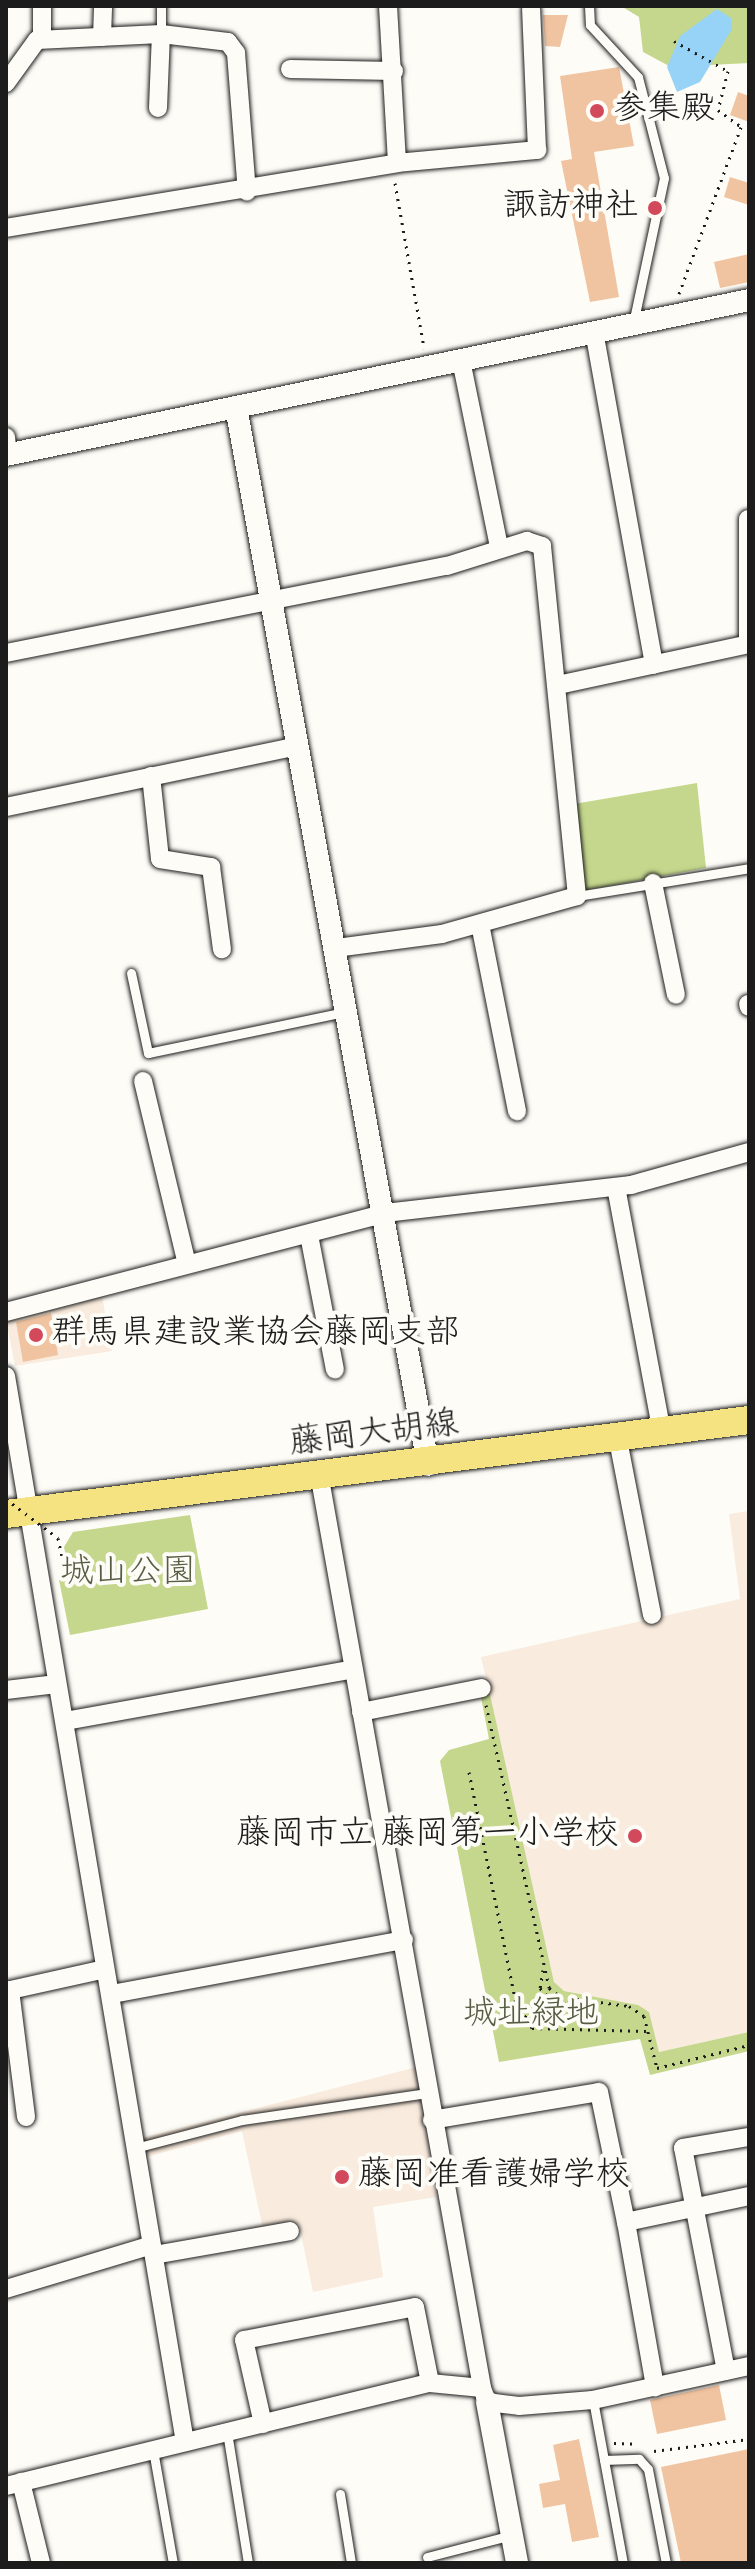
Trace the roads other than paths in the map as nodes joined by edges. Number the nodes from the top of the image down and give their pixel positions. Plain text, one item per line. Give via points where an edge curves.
1 (42, 6) edge
2 (103, 6) edge
3 (161, 6) edge
4 (388, 6) edge
5 (589, 6) edge
6 (531, 9) dead end
7 (161, 34) junction
8 (102, 37) junction
9 (42, 39) junction
10 (290, 69) dead end
11 (394, 71) junction
12 (6, 83) edge
13 (158, 108) dead end
14 (397, 163) junction
15 (247, 192) junction
16 (6, 228) edge
17 (749, 300) edge
18 (633, 324) junction
19 (594, 331) junction
20 (461, 360) junction
21 (236, 407) junction
22 (7, 449) edge
23 (748, 519) edge
24 (499, 547) junction
25 (273, 602) junction
26 (749, 644) edge
27 (6, 653) edge
28 (654, 665) junction
29 (558, 685) junction
30 (299, 746) junction
31 (151, 776) junction
32 (6, 807) edge
33 (749, 868) edge
34 (653, 883) junction
35 (577, 896) junction
36 (480, 924) junction
37 (335, 948) junction
38 (222, 949) dead end
39 (131, 973) dead end
40 (676, 995) dead end
41 (347, 1011) junction
42 (143, 1081) dead end
43 (517, 1111) dead end
44 (749, 1152) edge
45 (616, 1187) junction
46 (385, 1213) junction
47 (309, 1235) junction
48 (187, 1264) junction
49 (6, 1312) edge
50 (335, 1370) dead end
51 (6, 1376) edge
52 (749, 1420) edge
53 (662, 1433) junction
54 (618, 1440) junction
55 (428, 1465) junction
56 (320, 1479) junction
57 (14, 1509) edge
58 (652, 1615) dead end
59 (353, 1669) junction
60 (57, 1684) junction
61 (482, 1688) road end
62 (6, 1690) edge
63 (361, 1712) junction
64 (65, 1721) junction
65 (404, 1940) junction
66 (105, 1969) junction
67 (8, 1990) edge
68 (112, 1994) junction
69 (427, 2093) junction
70 (26, 2117) dead end
71 (432, 2120) junction
72 (749, 2137) edge
73 (135, 2148) junction
74 (749, 2196) edge
75 (692, 2204) junction
76 (626, 2222) junction
77 (290, 2231) dead end
78 (153, 2250) junction
79 (6, 2289) edge
80 (737, 2372) edge
81 (430, 2383) junction
82 (655, 2387) junction
83 (485, 2395) junction
84 (593, 2400) junction
85 (263, 2424) junction
86 (227, 2432) junction
87 (185, 2442) junction
88 (153, 2450) junction
89 (604, 2460) junction
90 (13, 2484) edge
91 (340, 2494) dead end
92 (512, 2535) junction
93 (427, 2557) dead end
94 (41, 2563) edge
95 (173, 2563) edge
96 (248, 2563) edge
97 (351, 2563) edge
98 (517, 2563) edge
99 (623, 2563) edge
100 (666, 2563) edge

1 - 9 street
2 - 8 street
3 - 7 lane
4 - 11 street
5 - 18 lane via 590,25 638,77 664,178
6 - 14 street via 537,150
7 - 8 street
7 - 13 street
7 - 15 street via 209,36 236,53
8 - 9 street
9 - 12 street
10 - 11 street
11 - 14 street
14 - 15 street
15 - 16 street
17 - 18 street
18 - 19 street
19 - 20 street
19 - 28 street
20 - 21 street
20 - 24 street
21 - 22 street
21 - 25 street
23 - 26 street
24 - 25 street via 447,566
24 - 29 street via 527,541 542,546
25 - 27 street
25 - 30 street
26 - 28 street
28 - 29 street
29 - 35 street
30 - 31 street
30 - 37 street
31 - 32 street
31 - 38 street via 160,859 211,867
33 - 34 lane
34 - 35 lane
34 - 40 street
35 - 36 street
36 - 37 street
36 - 43 street
37 - 41 street
39 - 41 lane via 148,1053
41 - 46 street
42 - 48 street
44 - 45 street
45 - 46 street
45 - 53 street
46 - 47 street
46 - 55 street
47 - 48 street
47 - 50 street
48 - 49 street
51 - 57 street
52 - 53 main road, 藤岡大胡線
53 - 54 main road, 藤岡大胡線
54 - 55 main road, 藤岡大胡線
54 - 58 street
55 - 56 main road, 藤岡大胡線
56 - 57 main road, 藤岡大胡線
56 - 59 street
57 - 60 street
59 - 63 street
59 - 64 street
60 - 62 street
60 - 64 street
61 - 63 street
63 - 65 street
64 - 66 street
65 - 68 street
65 - 69 street
66 - 67 street
66 - 68 street
67 - 70 street
68 - 73 street
69 - 71 street
69 - 73 lane via 242,2120
71 - 76 street via 599,2092
71 - 83 street
72 - 75 street via 683,2148
73 - 78 street
74 - 75 street
75 - 76 street
75 - 80 street
76 - 82 street
77 - 78 street
78 - 79 street
78 - 87 street
80 - 82 street
81 - 83 street
81 - 85 street
81 - 85 street via 415,2307 244,2340
82 - 84 street
83 - 84 street
83 - 92 street
84 - 89 lane
85 - 86 street
86 - 87 street
86 - 96 lane
87 - 88 street
88 - 90 street
88 - 95 lane
89 - 99 lane
89 - 100 lane via 639,2459 648,2469
90 - 94 street
91 - 97 lane
92 - 93 lane
92 - 98 street

